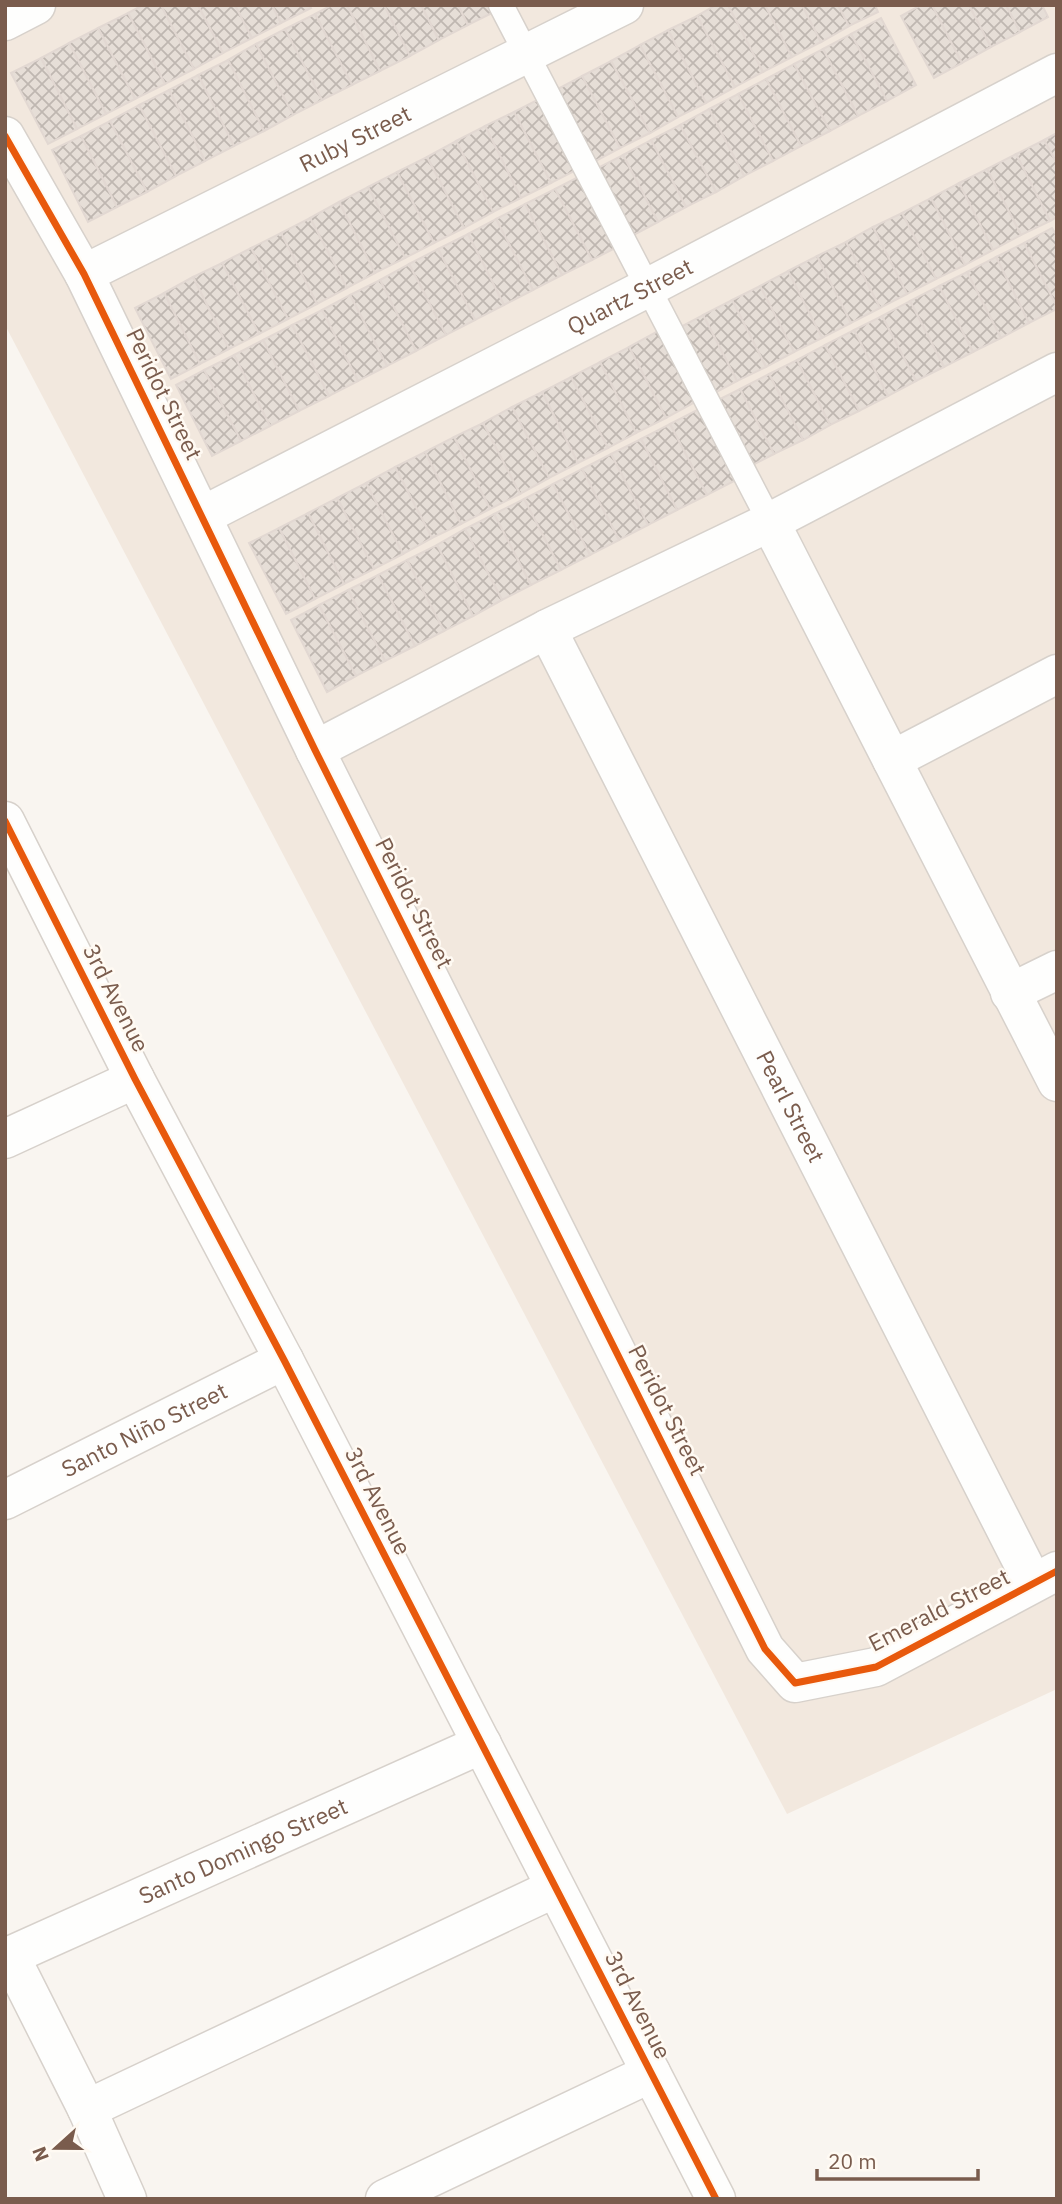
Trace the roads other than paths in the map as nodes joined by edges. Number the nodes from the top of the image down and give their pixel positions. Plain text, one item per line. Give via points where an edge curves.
1 (36, 5) edge
2 (501, 5) edge
3 (624, 5) edge
4 (5, 21) edge
5 (526, 55) junction
6 (1057, 73) edge
7 (5, 136) edge
8 (84, 274) junction
9 (647, 288) junction
10 (1057, 372) edge
11 (202, 516) junction
12 (770, 522) junction
13 (547, 629) junction
14 (1057, 674) edge
15 (316, 750) junction
16 (892, 760) junction
17 (5, 821) edge
18 (1057, 970) edge
19 (1010, 993) junction
20 (135, 1079) junction
21 (1057, 1082) edge
22 (5, 1139) edge
23 (284, 1360) junction
24 (5, 1500) edge
25 (1045, 1577) edge
26 (795, 1683) joint
27 (482, 1745) junction
28 (555, 1888) junction
29 (8, 1957) edge
30 (651, 2073) junction
31 (88, 2109) junction
32 (127, 2199) edge
33 (385, 2199) edge
34 (716, 2199) edge

1 - 4 street
2 - 5 lane
3 - 5 street, Ruby Street
5 - 8 street, Ruby Street
5 - 9 lane
6 - 9 street, Quartz Street
7 - 8 street, Peridot Street
8 - 11 street, Peridot Street
9 - 11 street, Quartz Street
9 - 12 lane
10 - 12 street
11 - 15 street, Peridot Street
12 - 13 street
12 - 16 street
13 - 15 street
13 - 25 street, Pearl Street
14 - 16 street
15 - 26 street, Peridot Street via 765,1649
16 - 19 street
17 - 20 street, 3rd Avenue
18 - 19 street
19 - 21 street
20 - 22 street
20 - 23 street, 3rd Avenue
23 - 24 street, Santo Niño Street
23 - 27 street, 3rd Avenue
25 - 26 street, Emerald Street via 876,1667
27 - 28 street, 3rd Avenue
27 - 29 street, Santo Domingo Street
28 - 30 street, 3rd Avenue
28 - 31 street
29 - 31 street
30 - 33 street
30 - 34 street, 3rd Avenue
31 - 32 street

